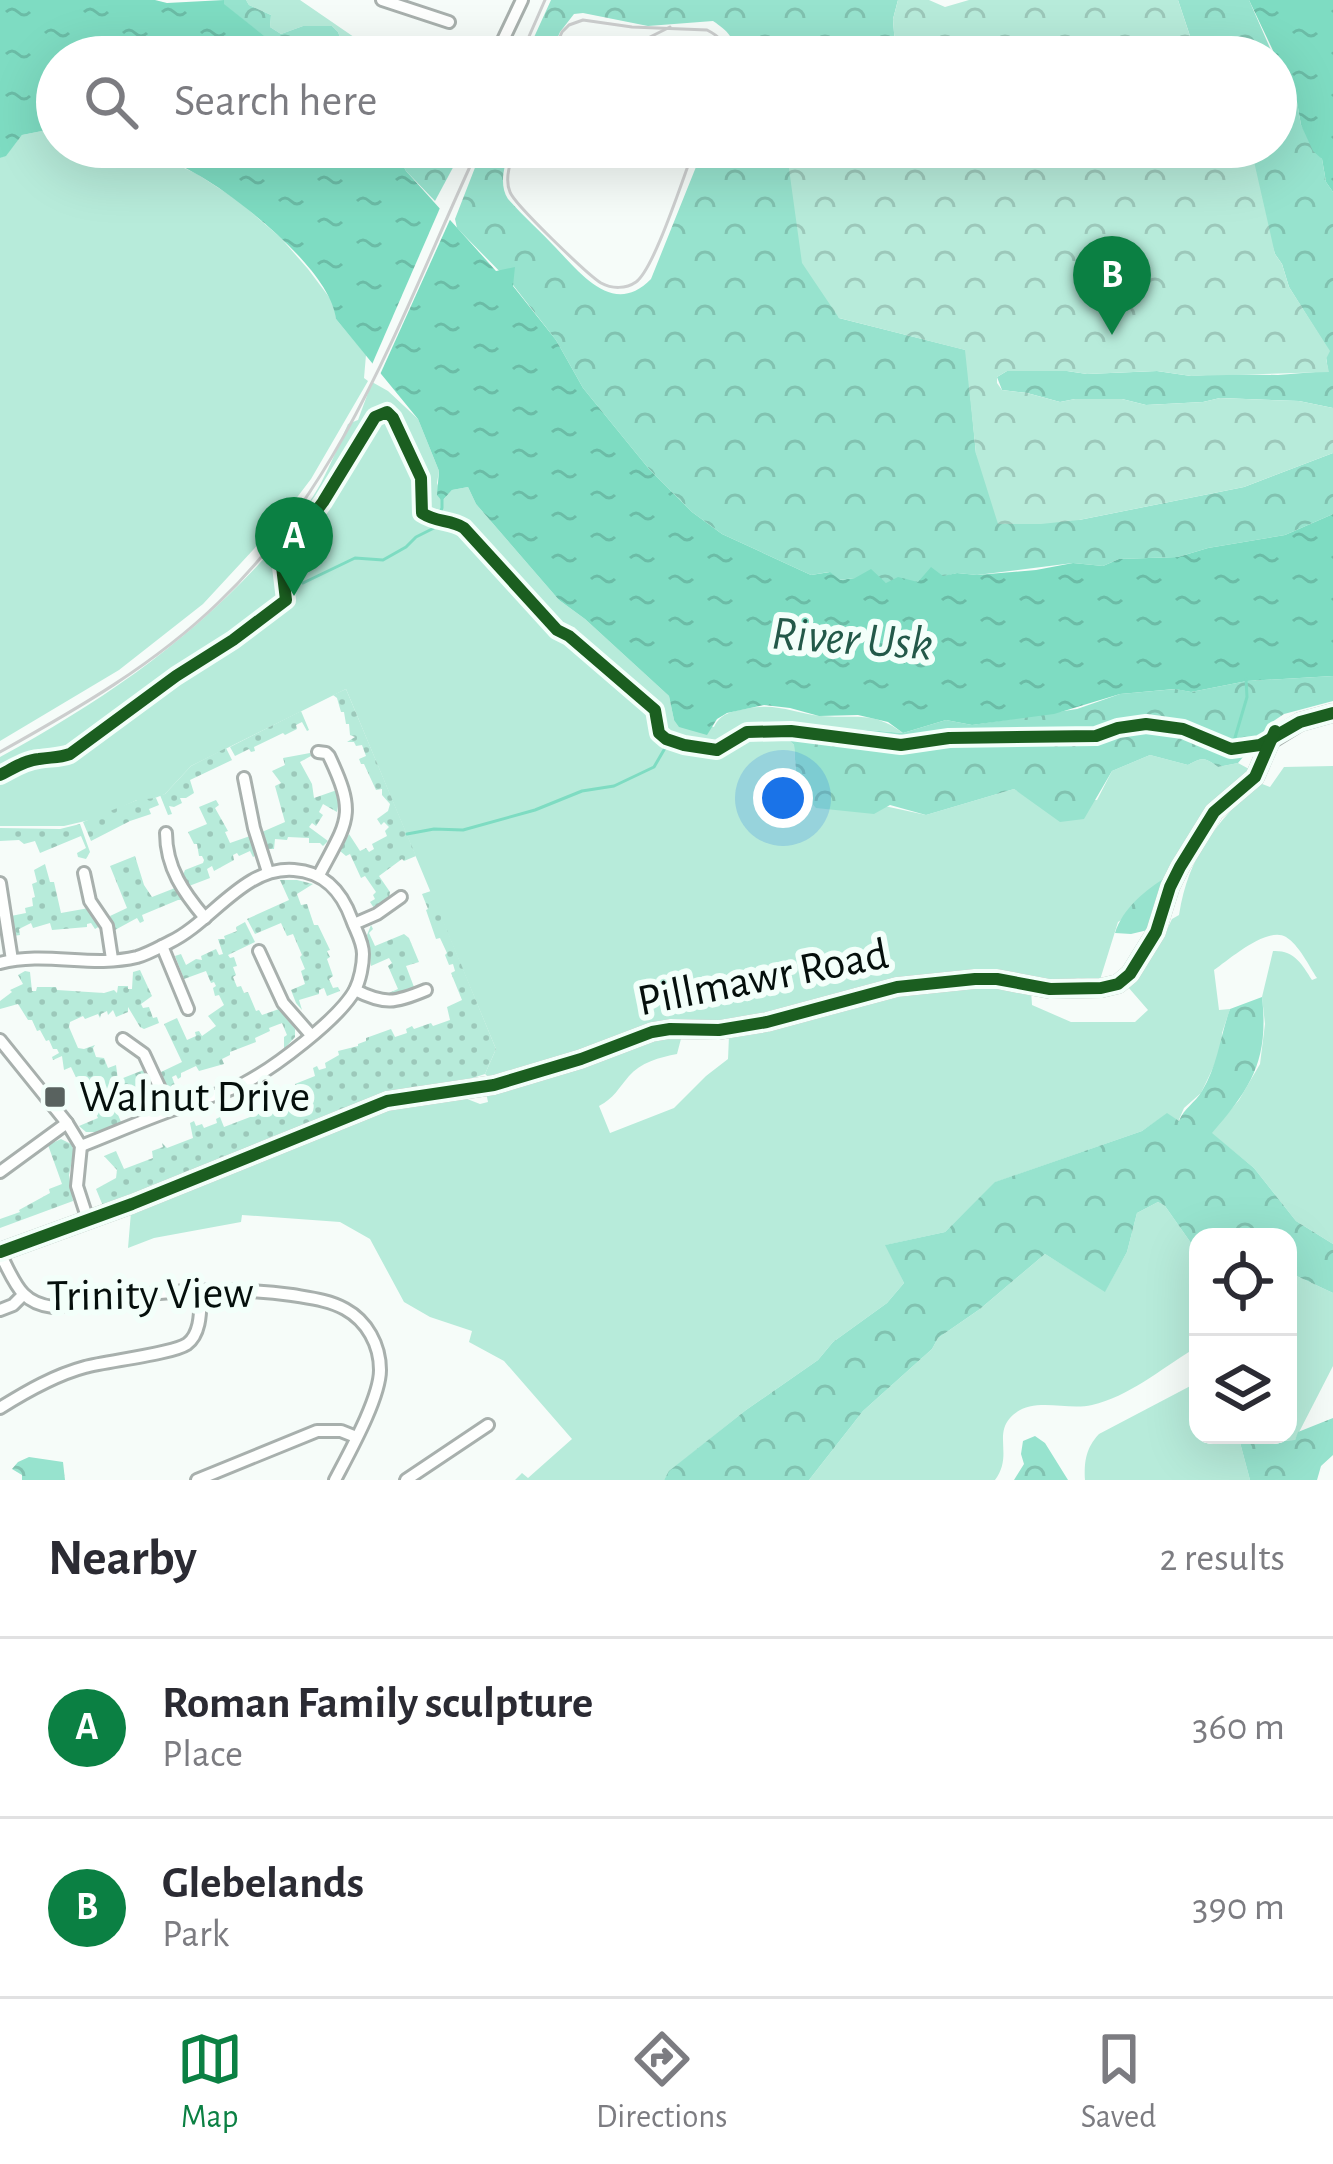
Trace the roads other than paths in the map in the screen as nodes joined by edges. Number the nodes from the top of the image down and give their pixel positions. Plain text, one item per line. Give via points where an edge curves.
1 (382, 0) edge
2 (522, 0) edge
3 (449, 22) dead end
4 (505, 36) edge
5 (1333, 713) edge
6 (318, 752) dead end
7 (244, 778) dead end
8 (166, 833) dead end
9 (268, 872) junction
10 (84, 873) dead end
11 (319, 875) junction
12 (0, 883) edge
13 (401, 897) dead end
14 (205, 918) junction
15 (354, 924) junction
16 (162, 946) junction
17 (259, 951) dead end
18 (112, 959) junction
19 (6, 962) edge
20 (355, 990) junction
21 (422, 995) dead end
22 (188, 1009) dead end
23 (144, 1034) dead end
24 (311, 1035) junction
25 (0, 1040) edge
26 (170, 1110) junction
27 (67, 1124) junction
28 (81, 1146) junction
29 (0, 1172) edge
30 (88, 1220) junction
31 (0, 1253) edge
32 (201, 1291) junction
33 (23, 1295) junction
34 (0, 1310) edge
35 (18, 1396) junction
36 (0, 1408) edge
37 (27, 1413) dead end
38 (488, 1425) dead end
39 (356, 1436) junction
40 (197, 1480) edge
41 (335, 1480) edge
42 (406, 1480) edge

1 - 3 street
2 - 4 street
5 - 30 street, Pillmawr Road via 1271,740 1255,777 1214,812 1170,887 1140,961 1118,984 1050,989 975,979 897,987 767,1022 652,1032 494,1084 389,1100
6 - 11 street via 329,756 347,799 344,828
7 - 9 street
8 - 14 street via 175,876
9 - 11 street
9 - 14 street
10 - 18 street
11 - 15 street via 341,895
12 - 19 street
13 - 15 street
14 - 16 street
15 - 20 street via 363,954
16 - 18 street
16 - 22 street
17 - 24 street via 283,1004
18 - 19 street
20 - 21 street via 392,1002
20 - 24 street
23 - 26 street via 129,1042 144,1054
24 - 26 street via 242,1085
25 - 27 street
26 - 28 street
27 - 28 street
27 - 29 street
28 - 30 street via 77,1186
30 - 31 street
31 - 33 street, Trinity View
32 - 33 street, Trinity View via 53,1307
32 - 35 street via 197,1333 188,1343 80,1368
32 - 39 street, Trinity View via 321,1300 360,1320 380,1367
33 - 34 street
35 - 36 street
35 - 37 street
38 - 42 street
39 - 40 street via 317,1431
39 - 41 street, Trinity View

